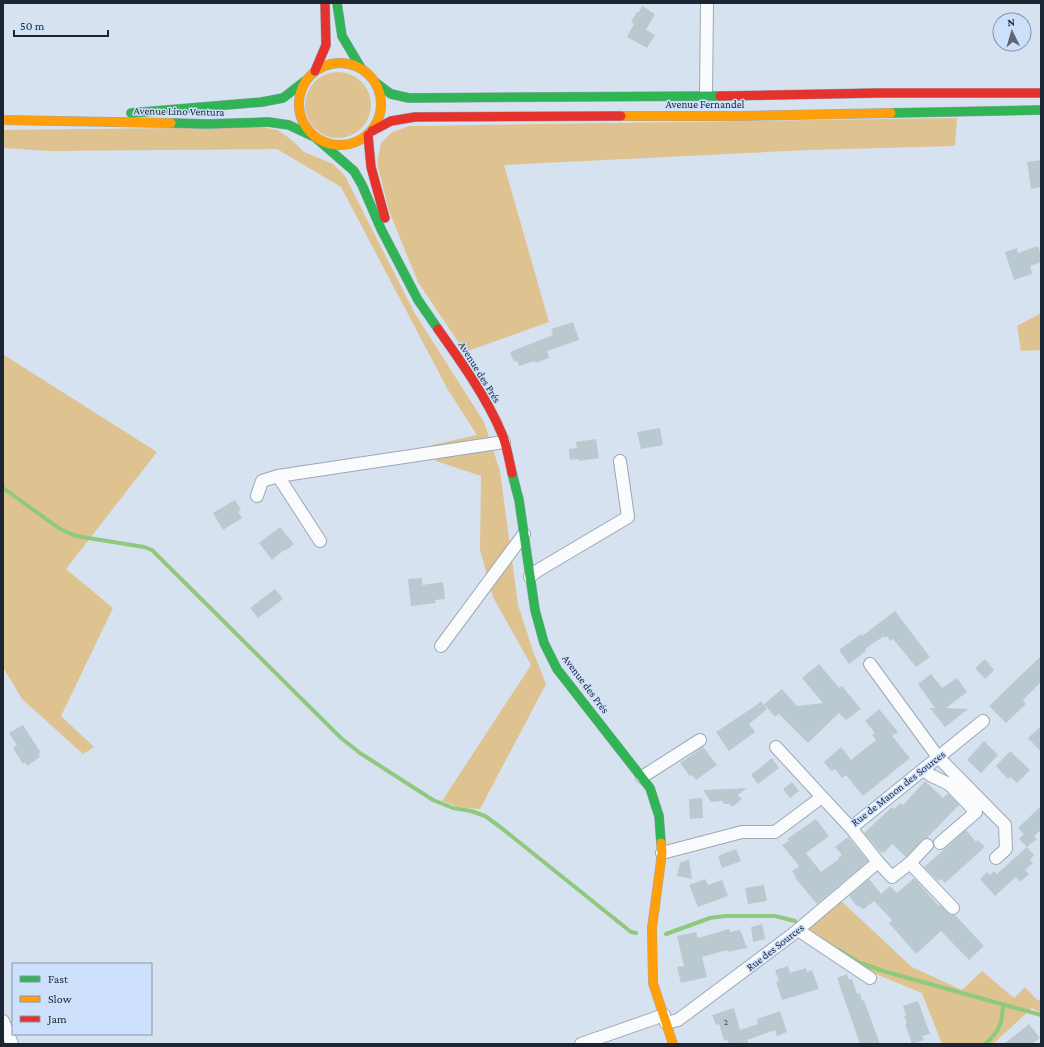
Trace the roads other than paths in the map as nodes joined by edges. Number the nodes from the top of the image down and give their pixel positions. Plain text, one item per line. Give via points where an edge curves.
1 (325, 3) edge
2 (337, 3) edge
3 (707, 3) edge
4 (361, 68) junction
5 (315, 71) junction
6 (305, 81) junction
7 (375, 82) junction
8 (1041, 93) edge
9 (706, 96) junction
10 (1041, 110) edge
11 (3, 120) edge
12 (43, 120) junction
13 (370, 133) junction
14 (314, 137) junction
15 (396, 257) junction
16 (504, 442) junction
17 (620, 461) dead end
18 (278, 476) junction
19 (257, 496) dead end
20 (524, 534) junction
21 (320, 541) dead end
22 (530, 577) junction
23 (441, 646) dead end
24 (870, 664) dead end
25 (983, 721) dead end
26 (700, 740) dead end
27 (776, 747) dead end
28 (938, 757) junction
29 (923, 770) junction
30 (642, 777) junction
31 (822, 798) junction
32 (851, 828) junction
33 (940, 843) dead end
34 (927, 845) dead end
35 (662, 853) junction
36 (996, 858) dead end
37 (878, 862) junction
38 (910, 863) junction
39 (953, 908) dead end
40 (798, 930) junction
41 (870, 978) dead end
42 (665, 1019) junction
43 (3, 1020) edge
44 (12, 1044) edge
45 (581, 1044) edge
46 (673, 1044) edge

1 - 5 main road via 326,45
2 - 4 main road via 342,36
3 - 9 street
4 - 5 main road via 338,63 326,65
4 - 7 main road
5 - 6 main road
6 - 12 main road, Avenue Lino Ventura via 283,98 262,102
6 - 14 main road via 298,104 304,127
7 - 9 main road, Avenue Fernandel via 390,94 409,98
7 - 13 main road via 382,107 379,120
8 - 9 main road, Avenue Fernandel
10 - 13 main road, Avenue Fernandel via 741,116 415,116 391,121
11 - 12 main road, Avenue Lino Ventura
12 - 14 main road, Avenue Lino Ventura via 206,124 268,122 289,125
13 - 14 main road via 357,143 343,146 329,145
13 - 15 main road, Avenue des Prés via 370,167
14 - 15 main road, Avenue des Prés via 354,171
15 - 16 main road, Avenue des Prés via 418,300 460,361 490,411
16 - 18 street
16 - 20 main road, Avenue des Prés via 519,500
17 - 22 street via 628,517
18 - 19 street via 262,481
18 - 21 street
20 - 22 main road, Avenue des Prés
20 - 23 street
22 - 30 main road, Avenue des Prés via 544,643 557,669
24 - 28 street
25 - 28 street, Rue de Manon des Sources
26 - 30 street
27 - 31 street, Rue de Manon des Sources
28 - 29 street, Rue de Manon des Sources
28 - 36 street via 1005,825 1006,849
29 - 32 street, Rue de Manon des Sources
29 - 33 street via 949,784 976,812
30 - 35 main road, Avenue des Prés via 650,788 659,816
31 - 32 street, Rue de Manon des Sources
31 - 35 street via 775,832 742,832
32 - 37 street
34 - 38 street
35 - 42 main road, Avenue des Prés via 652,928 653,983
37 - 38 street via 892,877
37 - 40 street, Rue des Sources
38 - 39 street
40 - 41 street
40 - 42 street, Rue des Sources via 678,1020
42 - 45 street, Rue des Sources
42 - 46 main road, Avenue des Prés
43 - 44 street

